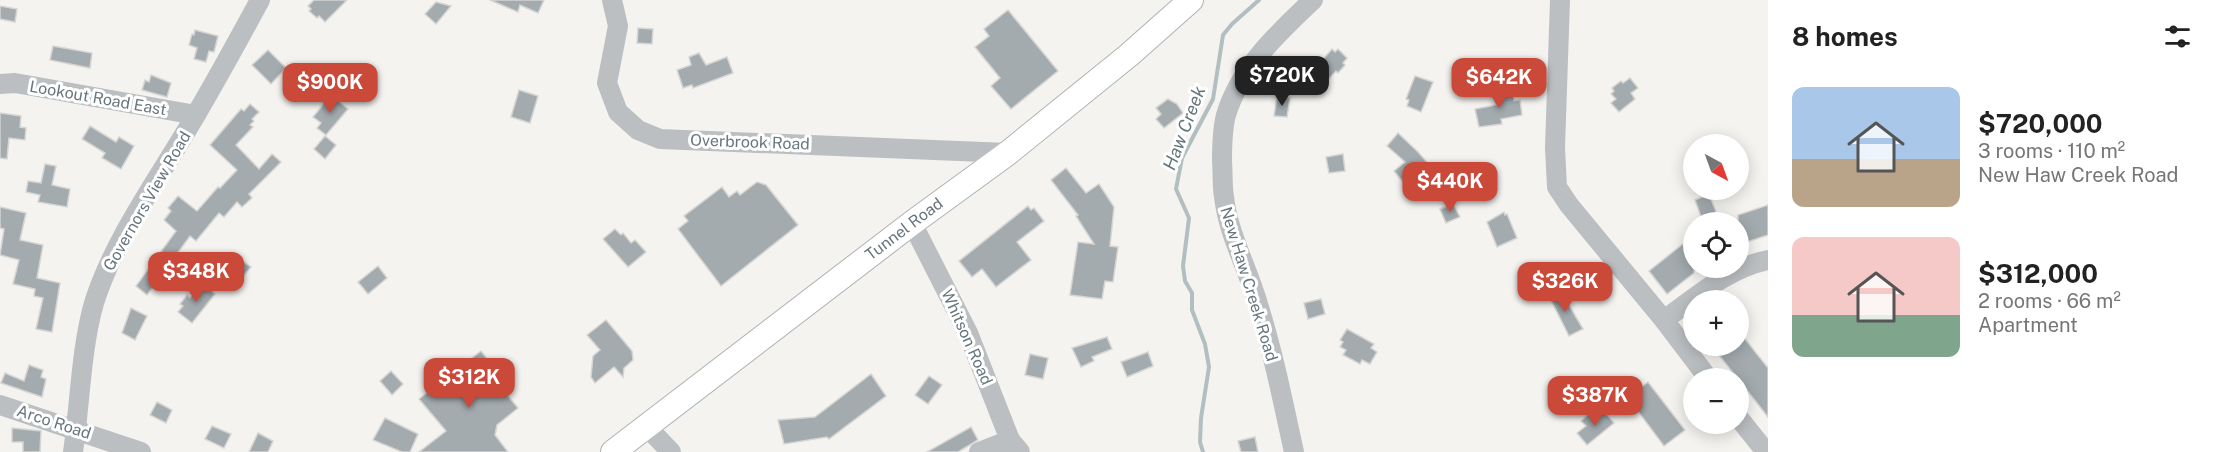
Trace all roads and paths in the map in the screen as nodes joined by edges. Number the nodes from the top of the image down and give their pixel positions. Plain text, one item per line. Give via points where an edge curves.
1 (260, 0) edge
2 (612, 0) edge
3 (1191, 0) edge
4 (1312, 0) edge
5 (1560, 0) edge
6 (0, 84) edge
7 (196, 115) junction
8 (1008, 153) junction
9 (912, 223) junction
10 (1768, 260) edge
11 (1664, 320) junction
12 (1700, 368) edge
13 (0, 405) edge
14 (647, 427) junction
15 (76, 429) junction
16 (1749, 431) edge
17 (1015, 446) edge
18 (73, 452) edge
19 (141, 452) edge
20 (613, 452) edge
21 (671, 452) edge
22 (978, 452) edge
23 (1294, 452) edge
24 (1766, 452) edge

1 - 7 street, Governors View Road
2 - 8 street, Overbrook Road via 618,26 607,83 618,112 638,130 660,139
3 - 8 main road, Tunnel Road
4 - 23 street, New Haw Creek Road via 1270,42 1239,85 1226,116 1222,146 1224,199 1257,302
5 - 11 street via 1557,187
6 - 7 street, Lookout Road East via 15,83
7 - 15 street, Governors View Road via 104,277 94,306 82,370
8 - 9 main road, Tunnel Road
9 - 14 main road, Tunnel Road
9 - 17 street, Whitson Road via 968,333
10 - 11 street via 1731,273
11 - 12 street
13 - 15 street, Arco Road
14 - 20 main road, Tunnel Road
14 - 21 street
15 - 18 street, Governors View Road
15 - 19 street, Arco Road
16 - 24 street
17 - 22 street

